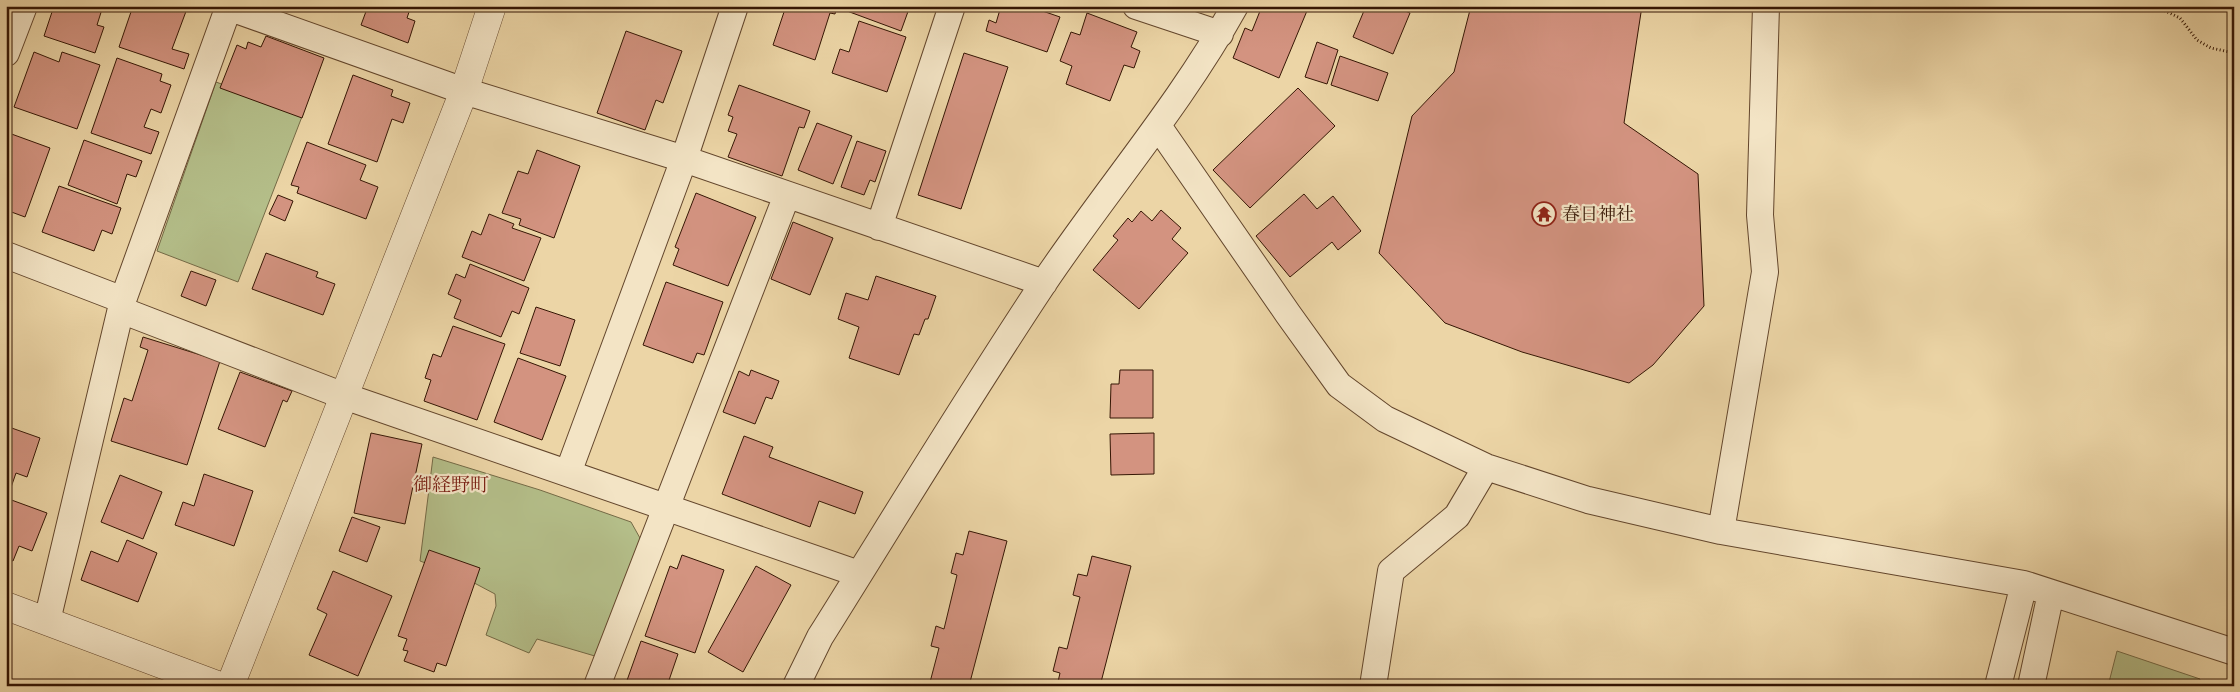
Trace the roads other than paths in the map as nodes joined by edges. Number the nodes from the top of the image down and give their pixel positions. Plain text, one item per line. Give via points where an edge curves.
1 (24, 6) edge
2 (492, 6) edge
3 (735, 6) edge
4 (952, 6) edge
5 (1136, 6) edge
6 (1235, 6) edge
7 (1766, 6) edge
8 (228, 7) edge
9 (1220, 34) junction
10 (6, 53) edge
11 (464, 91) junction
12 (1158, 126) junction
13 (684, 159) junction
14 (787, 195) junction
15 (879, 227) junction
16 (6, 254) edge
17 (1044, 283) junction
18 (122, 305) junction
19 (344, 396) junction
20 (1486, 467) junction
21 (568, 474) junction
22 (666, 507) junction
23 (1721, 531) junction
24 (859, 574) junction
25 (2024, 584) junction
26 (2051, 593) junction
27 (6, 606) edge
28 (47, 621) junction
29 (2234, 652) edge
30 (220, 686) edge
31 (230, 686) edge
32 (597, 686) edge
33 (796, 686) edge
34 (1373, 686) edge
35 (1998, 686) edge
36 (2031, 686) edge

1 - 10 street
2 - 11 street
3 - 13 street
4 - 15 street
5 - 9 street
6 - 9 street
7 - 23 street via 1760,215 1764,272
8 - 11 street
8 - 18 street
9 - 12 street
11 - 13 street
11 - 19 street
12 - 17 street
12 - 20 street via 1340,385 1385,419
13 - 14 street
13 - 21 street
14 - 15 street
14 - 22 street
15 - 17 street
16 - 18 street
17 - 24 street
18 - 19 street
18 - 28 street
19 - 21 street
19 - 31 street
20 - 23 street via 1588,500
20 - 34 street via 1457,516 1391,571
21 - 22 street
22 - 24 street
22 - 32 street
23 - 25 street
24 - 33 street via 820,637
25 - 26 street
25 - 35 street
26 - 29 street
26 - 36 street
27 - 28 street
28 - 30 street

